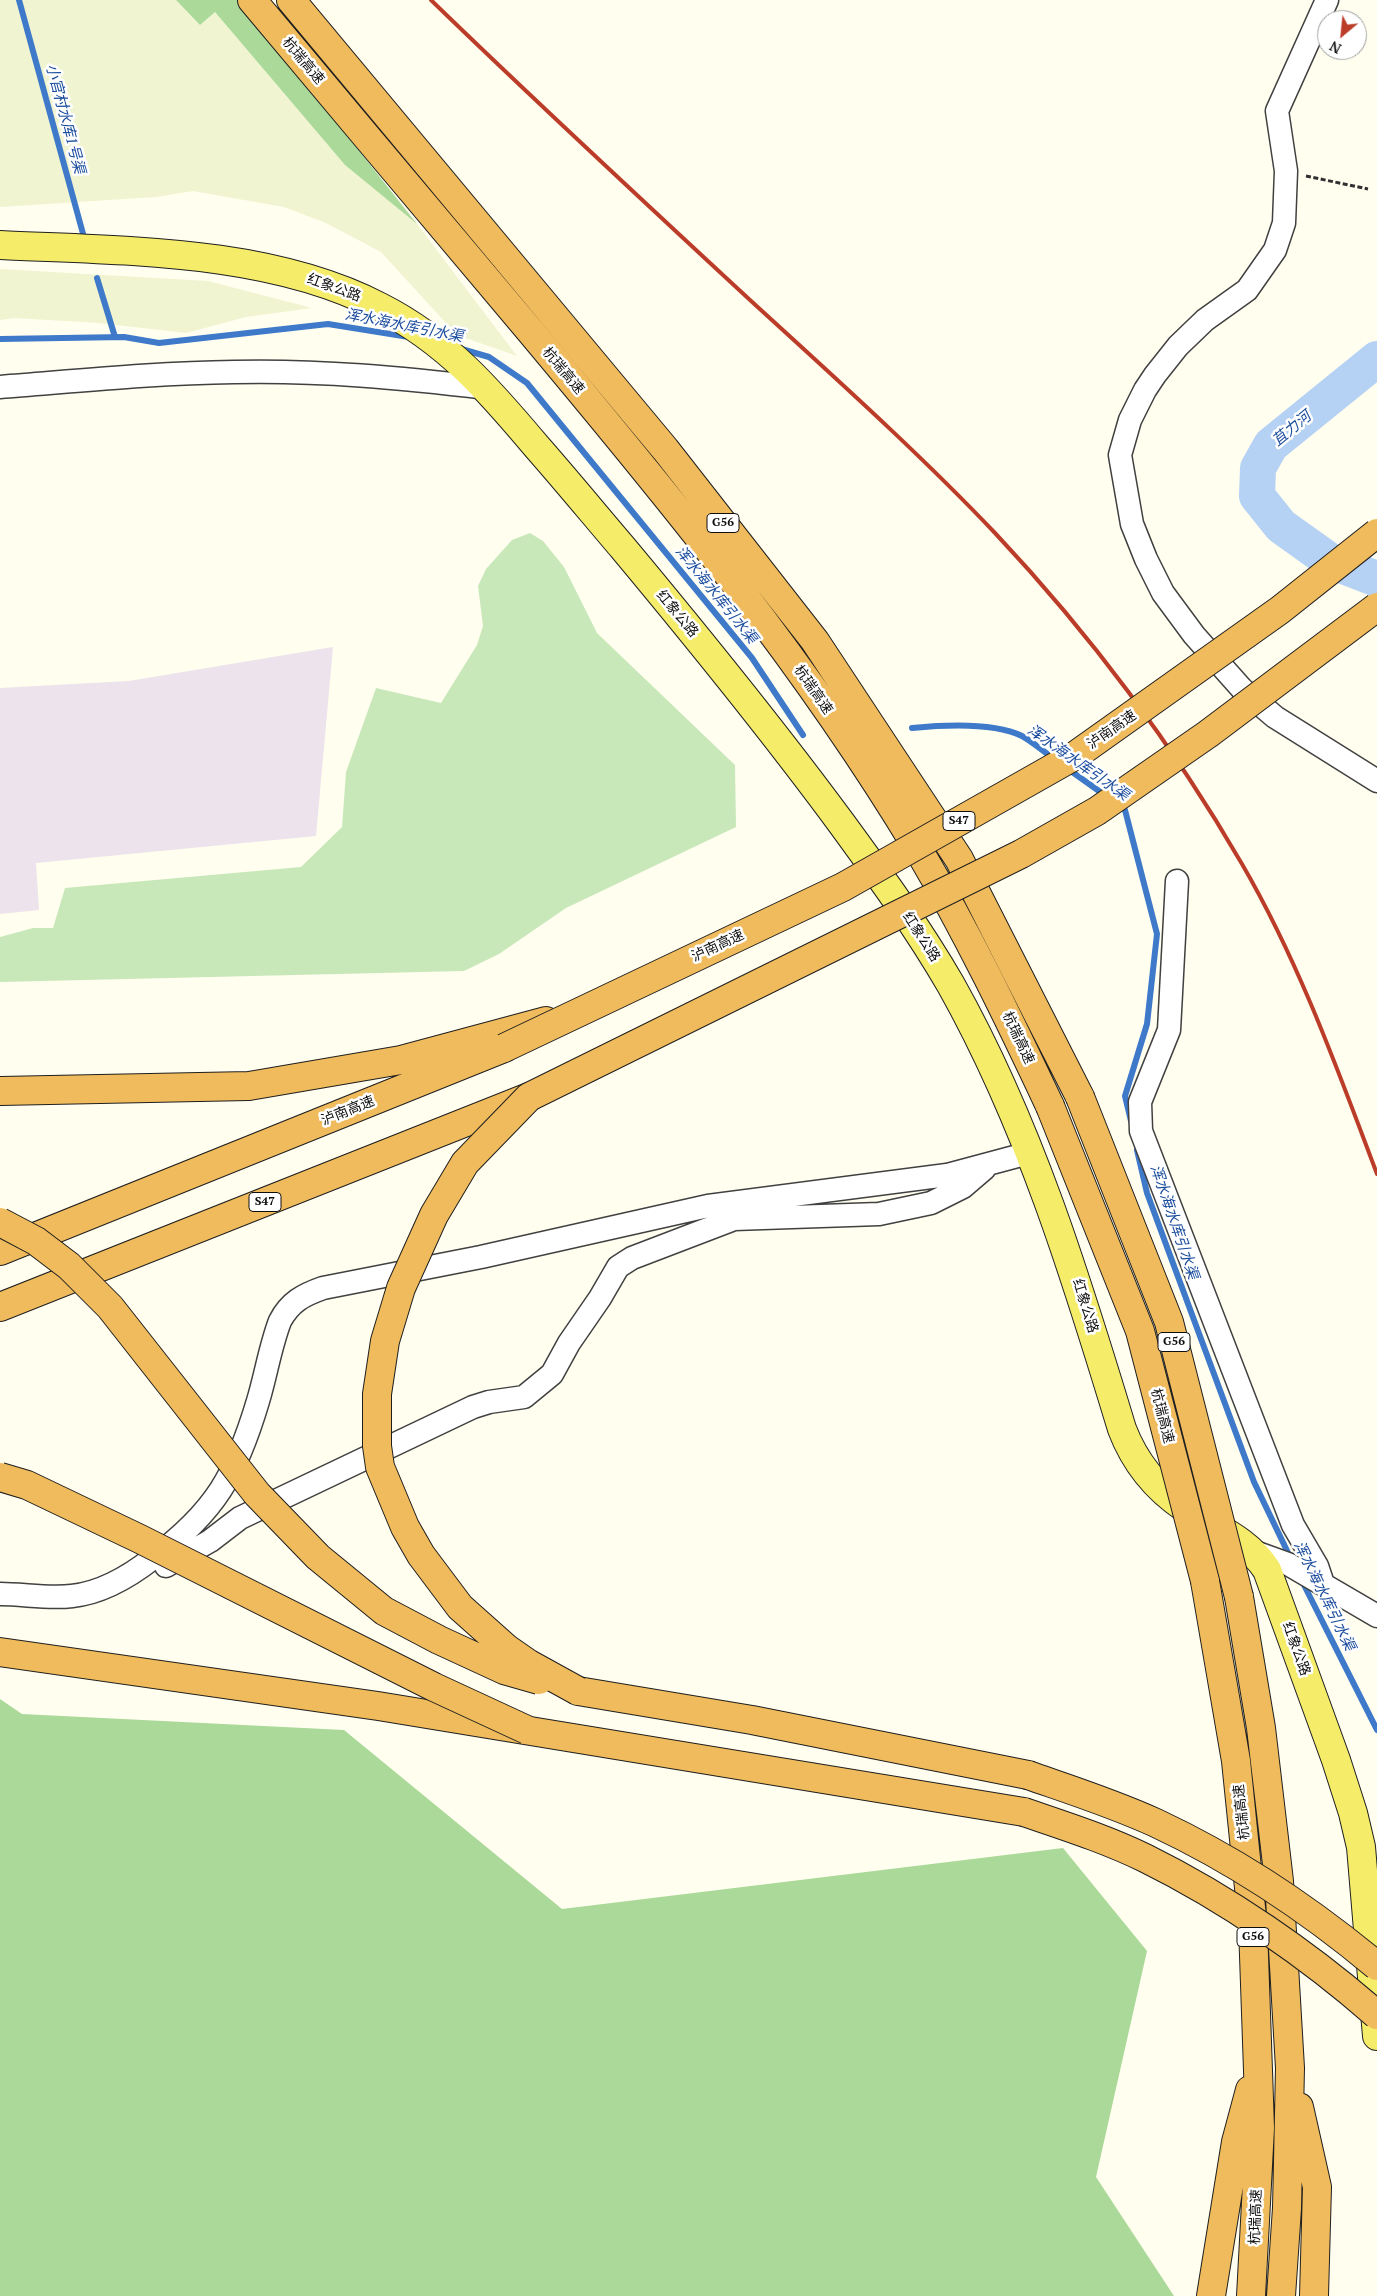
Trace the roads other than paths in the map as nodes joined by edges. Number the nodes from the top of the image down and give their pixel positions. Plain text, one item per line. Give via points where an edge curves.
1 (252, 0) edge
2 (291, 0) edge
3 (1327, 0) edge
4 (0, 245) edge
5 (0, 386) edge
6 (487, 388) junction
7 (1377, 533) edge
8 (1377, 607) edge
9 (1377, 781) edge
10 (1178, 881) dead end
11 (577, 1013) junction
12 (0, 1091) edge
13 (529, 1097) junction
14 (1029, 1153) junction
15 (990, 1164) junction
16 (0, 1222) edge
17 (0, 1251) edge
18 (0, 1307) edge
19 (0, 1477) edge
20 (1252, 1550) junction
21 (117, 1581) junction
22 (1320, 1582) junction
23 (0, 1594) edge
24 (1377, 1616) edge
25 (0, 1652) edge
26 (578, 1691) junction
27 (527, 1730) junction
28 (1377, 1966) edge
29 (1377, 2015) edge
30 (1377, 2036) edge
31 (1259, 2057) junction
32 (1290, 2068) junction
33 (1211, 2296) edge
34 (1251, 2296) edge
35 (1281, 2296) edge
36 (1314, 2296) edge

1 - 31 highway, 杭瑞高速 / G56, bridge via 623,442 790,656 918,850 1007,1014 1050,1106 1140,1331 1205,1581 1236,1760 1253,1927
2 - 32 highway, 杭瑞高速 / G56, bridge via 664,449 815,641 959,859 1080,1097 1169,1322 1238,1597 1262,1728 1279,1881
3 - 9 street via 1277,111 1286,172 1284,224 1272,257 1247,290 1205,320 1178,346 1145,390 1130,420 1120,454 1132,524 1146,559 1163,593 1194,635 1242,689 1275,716
4 - 6 main road, 红象公路 via 234,263 312,279 380,306 415,327 454,356
5 - 6 street via 244,372 364,376
6 - 14 main road, 红象公路 via 711,654 888,887 952,988
7 - 11 highway, 泸南高速 / S47, bridge via 1280,610 1076,755 843,887
8 - 13 highway, S47, bridge via 1208,734 1088,816 1021,854
10 - 22 street via 1169,1030 1140,1102 1141,1131 1293,1525 1317,1566
11 - 12 highway via 402,1060 249,1086
11 - 17 highway, 泸南高速 / S47, bridge via 504,1048
13 - 18 highway, S47
13 - 26 highway, bridge via 465,1163 417,1250 401,1288 382,1358 377,1394 377,1446 380,1467 394,1505 421,1556 440,1582 466,1613 506,1648
14 - 15 street
14 - 20 main road, 红象公路 via 1063,1239 1122,1428 1134,1456 1164,1493
15 - 21 street via 962,1186 931,1203 879,1214 734,1219 632,1258 618,1267 552,1374 524,1397 473,1407 240,1518 210,1541 152,1574
15 - 21 street via 947,1175 708,1206 305,1294 290,1305 280,1321 248,1432 234,1468 217,1497 172,1544
16 - 26 highway, bridge via 36,1241 69,1266 110,1307 257,1494 318,1557 376,1605 439,1640 504,1670
19 - 27 highway, bridge via 27,1485 140,1539 434,1688
20 - 22 street
20 - 30 main road, 红象公路 via 1273,1584 1353,1813 1361,1847
21 - 23 street via 72,1596
22 - 24 street
25 - 27 highway
26 - 28 highway, bridge via 762,1722 1028,1775 1155,1823 1200,1845 1292,1902
27 - 29 highway, bridge via 1024,1812 1129,1851 1181,1878 1296,1951
31 - 33 highway via 1236,2142
31 - 34 highway, 杭瑞高速 / G56 via 1260,2128
32 - 35 highway, 杭瑞高速 / G56 via 1287,2208
32 - 36 highway via 1317,2187

